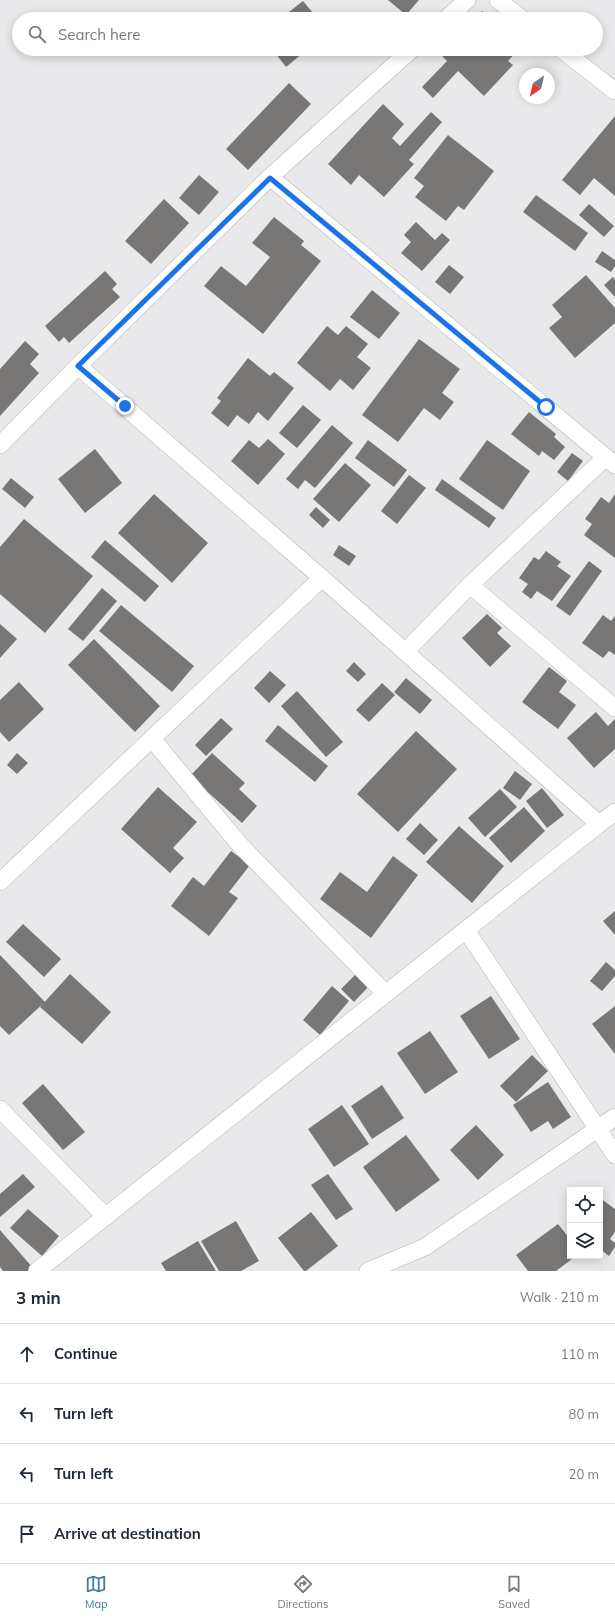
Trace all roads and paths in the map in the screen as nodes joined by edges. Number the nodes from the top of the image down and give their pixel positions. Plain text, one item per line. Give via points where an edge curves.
1 (467, 0) edge
2 (498, 0) edge
3 (454, 12) edge
4 (513, 12) edge
5 (404, 56) edge
6 (569, 56) edge
7 (615, 91) edge
8 (270, 178) junction
9 (78, 366) junction
10 (0, 445) edge
11 (611, 461) edge
12 (322, 578) junction
13 (470, 585) junction
14 (405, 652) junction
15 (615, 708) edge
16 (152, 739) junction
17 (615, 812) edge
18 (599, 824) junction
19 (0, 882) edge
20 (466, 930) junction
21 (386, 994) junction
22 (0, 1109) edge
23 (615, 1117) edge
24 (598, 1129) junction
25 (615, 1155) edge
26 (106, 1217) junction
27 (37, 1271) edge
28 (368, 1271) edge

1 - 3 street
2 - 4 street
5 - 8 street
6 - 7 street
8 - 9 street
8 - 11 street
9 - 10 street
9 - 12 street
11 - 13 street
12 - 14 street
12 - 16 street
13 - 14 street
13 - 15 street
14 - 18 street
16 - 19 street
16 - 21 street via 240,846
17 - 18 street
18 - 20 street
20 - 21 street
20 - 24 street
21 - 26 street
22 - 26 street
23 - 24 street
24 - 25 street
24 - 28 street via 425,1247
26 - 27 street

